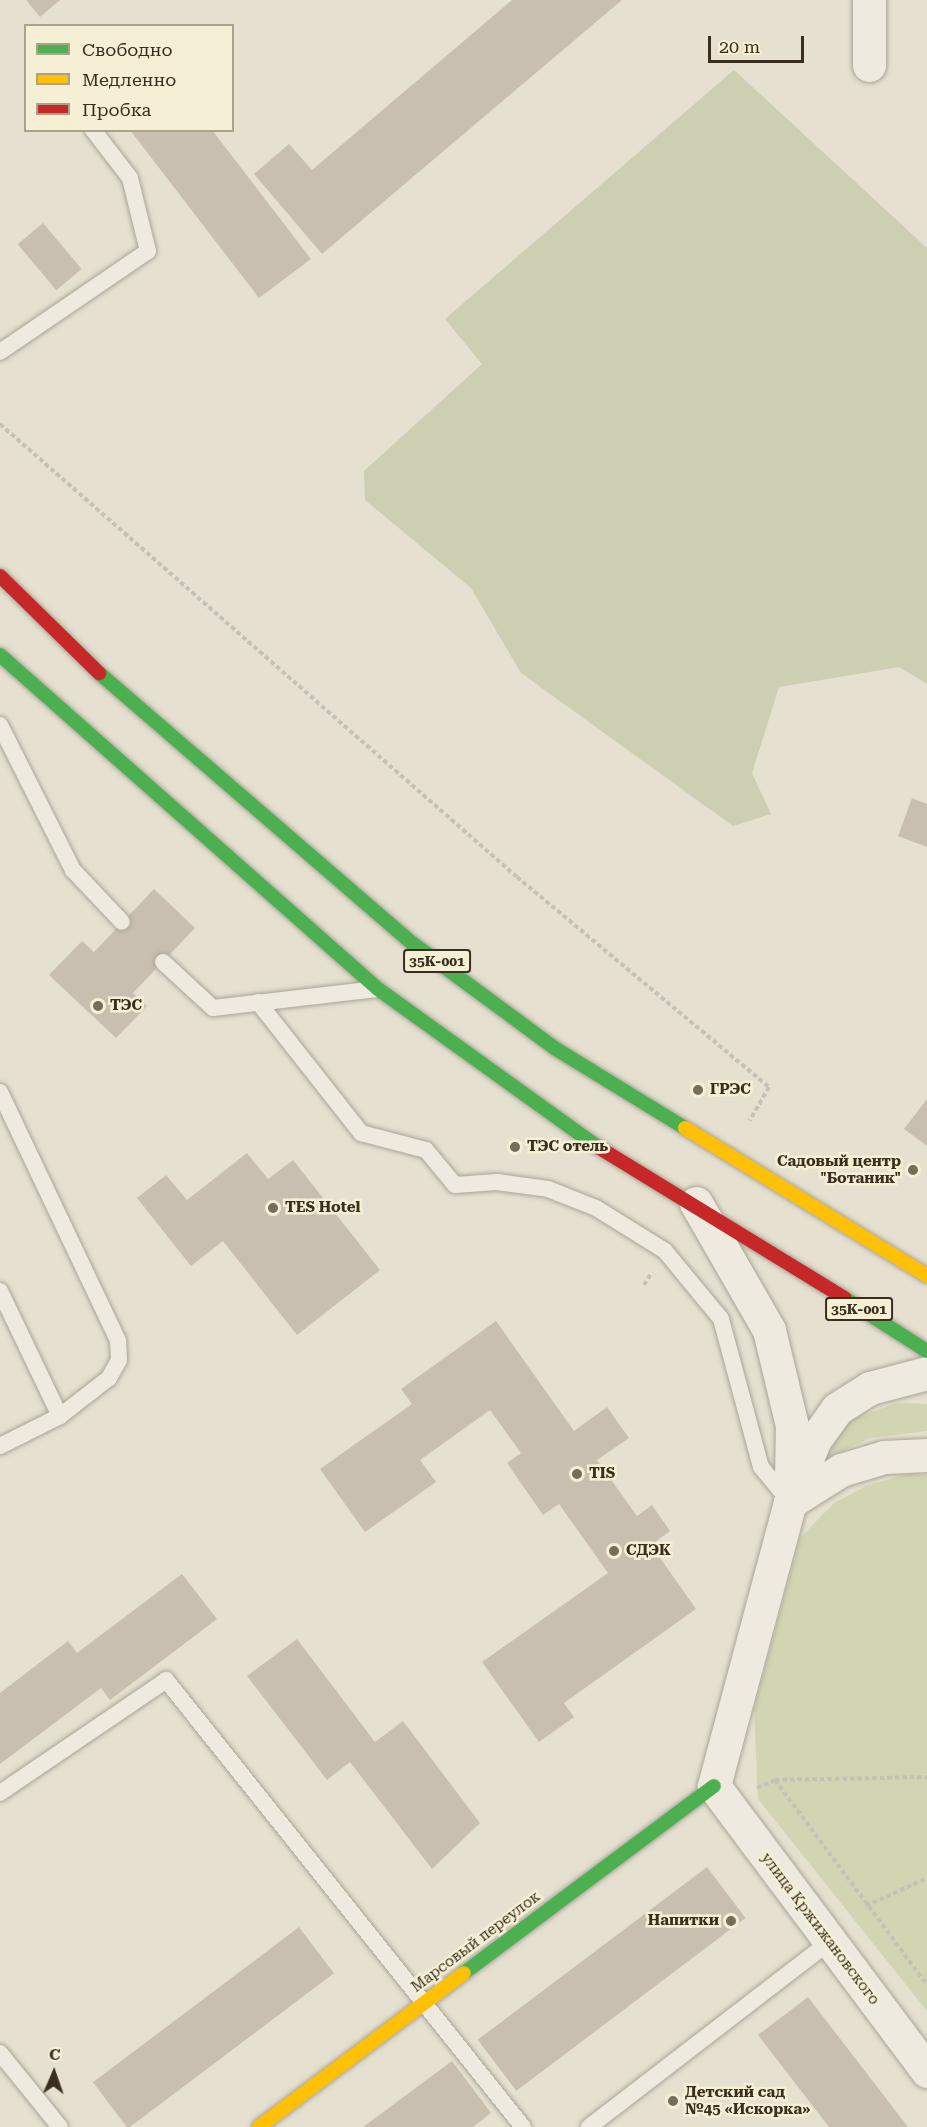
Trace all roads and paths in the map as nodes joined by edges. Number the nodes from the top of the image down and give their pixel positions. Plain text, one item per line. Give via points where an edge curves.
1 (869, 0) edge
2 (869, 65) dead end
3 (95, 132) edge
4 (0, 352) edge
5 (0, 424) edge
6 (0, 576) edge
7 (0, 655) edge
8 (0, 725) edge
9 (122, 922) dead end
10 (163, 962) dead end
11 (378, 989) junction
12 (258, 1002) junction
13 (0, 1092) edge
14 (749, 1121) dead end
15 (696, 1203) junction
16 (927, 1276) edge
17 (0, 1291) edge
18 (927, 1351) edge
19 (927, 1374) edge
20 (60, 1416) junction
21 (0, 1446) edge
22 (927, 1455) edge
23 (790, 1502) junction
24 (927, 1777) edge
25 (775, 1780) junction
26 (0, 1793) edge
27 (720, 1794) junction
28 (927, 1878) edge
29 (867, 1906) junction
30 (828, 1943) junction
31 (927, 1985) edge
32 (426, 2000) junction
33 (0, 2052) edge
34 (927, 2071) edge
35 (60, 2127) edge
36 (259, 2127) edge
37 (523, 2127) edge
38 (589, 2127) edge

1 - 2 street
3 - 4 lane via 130,178 148,251
5 - 14 path via 508,870 770,1087
6 - 16 main road, 35К-001 via 117,691 412,943 556,1049
7 - 11 main road, 35К-001
8 - 9 lane via 73,870
10 - 12 lane via 213,1008
11 - 12 lane
11 - 15 main road, 35К-001 via 573,1133
12 - 23 lane via 361,1133 426,1150 456,1185 548,1189 596,1208 665,1251 721,1319 761,1467
13 - 20 lane via 118,1340 119,1360 109,1378
15 - 18 main road, 35К-001
15 - 23 street via 769,1330 792,1426
17 - 20 lane
19 - 23 street via 870,1388 837,1409 815,1439
20 - 21 lane
22 - 23 street via 884,1457 841,1470
23 - 27 street
24 - 25 path
25 - 27 path
25 - 29 path
26 - 32 lane via 166,1680
27 - 30 street, улица Кржижановского
27 - 32 main road, Марсовый переулок
28 - 29 path
29 - 31 path
30 - 34 street, улица Кржижановского
30 - 38 lane
32 - 36 main road, Марсовый переулок
32 - 37 lane
33 - 35 lane

